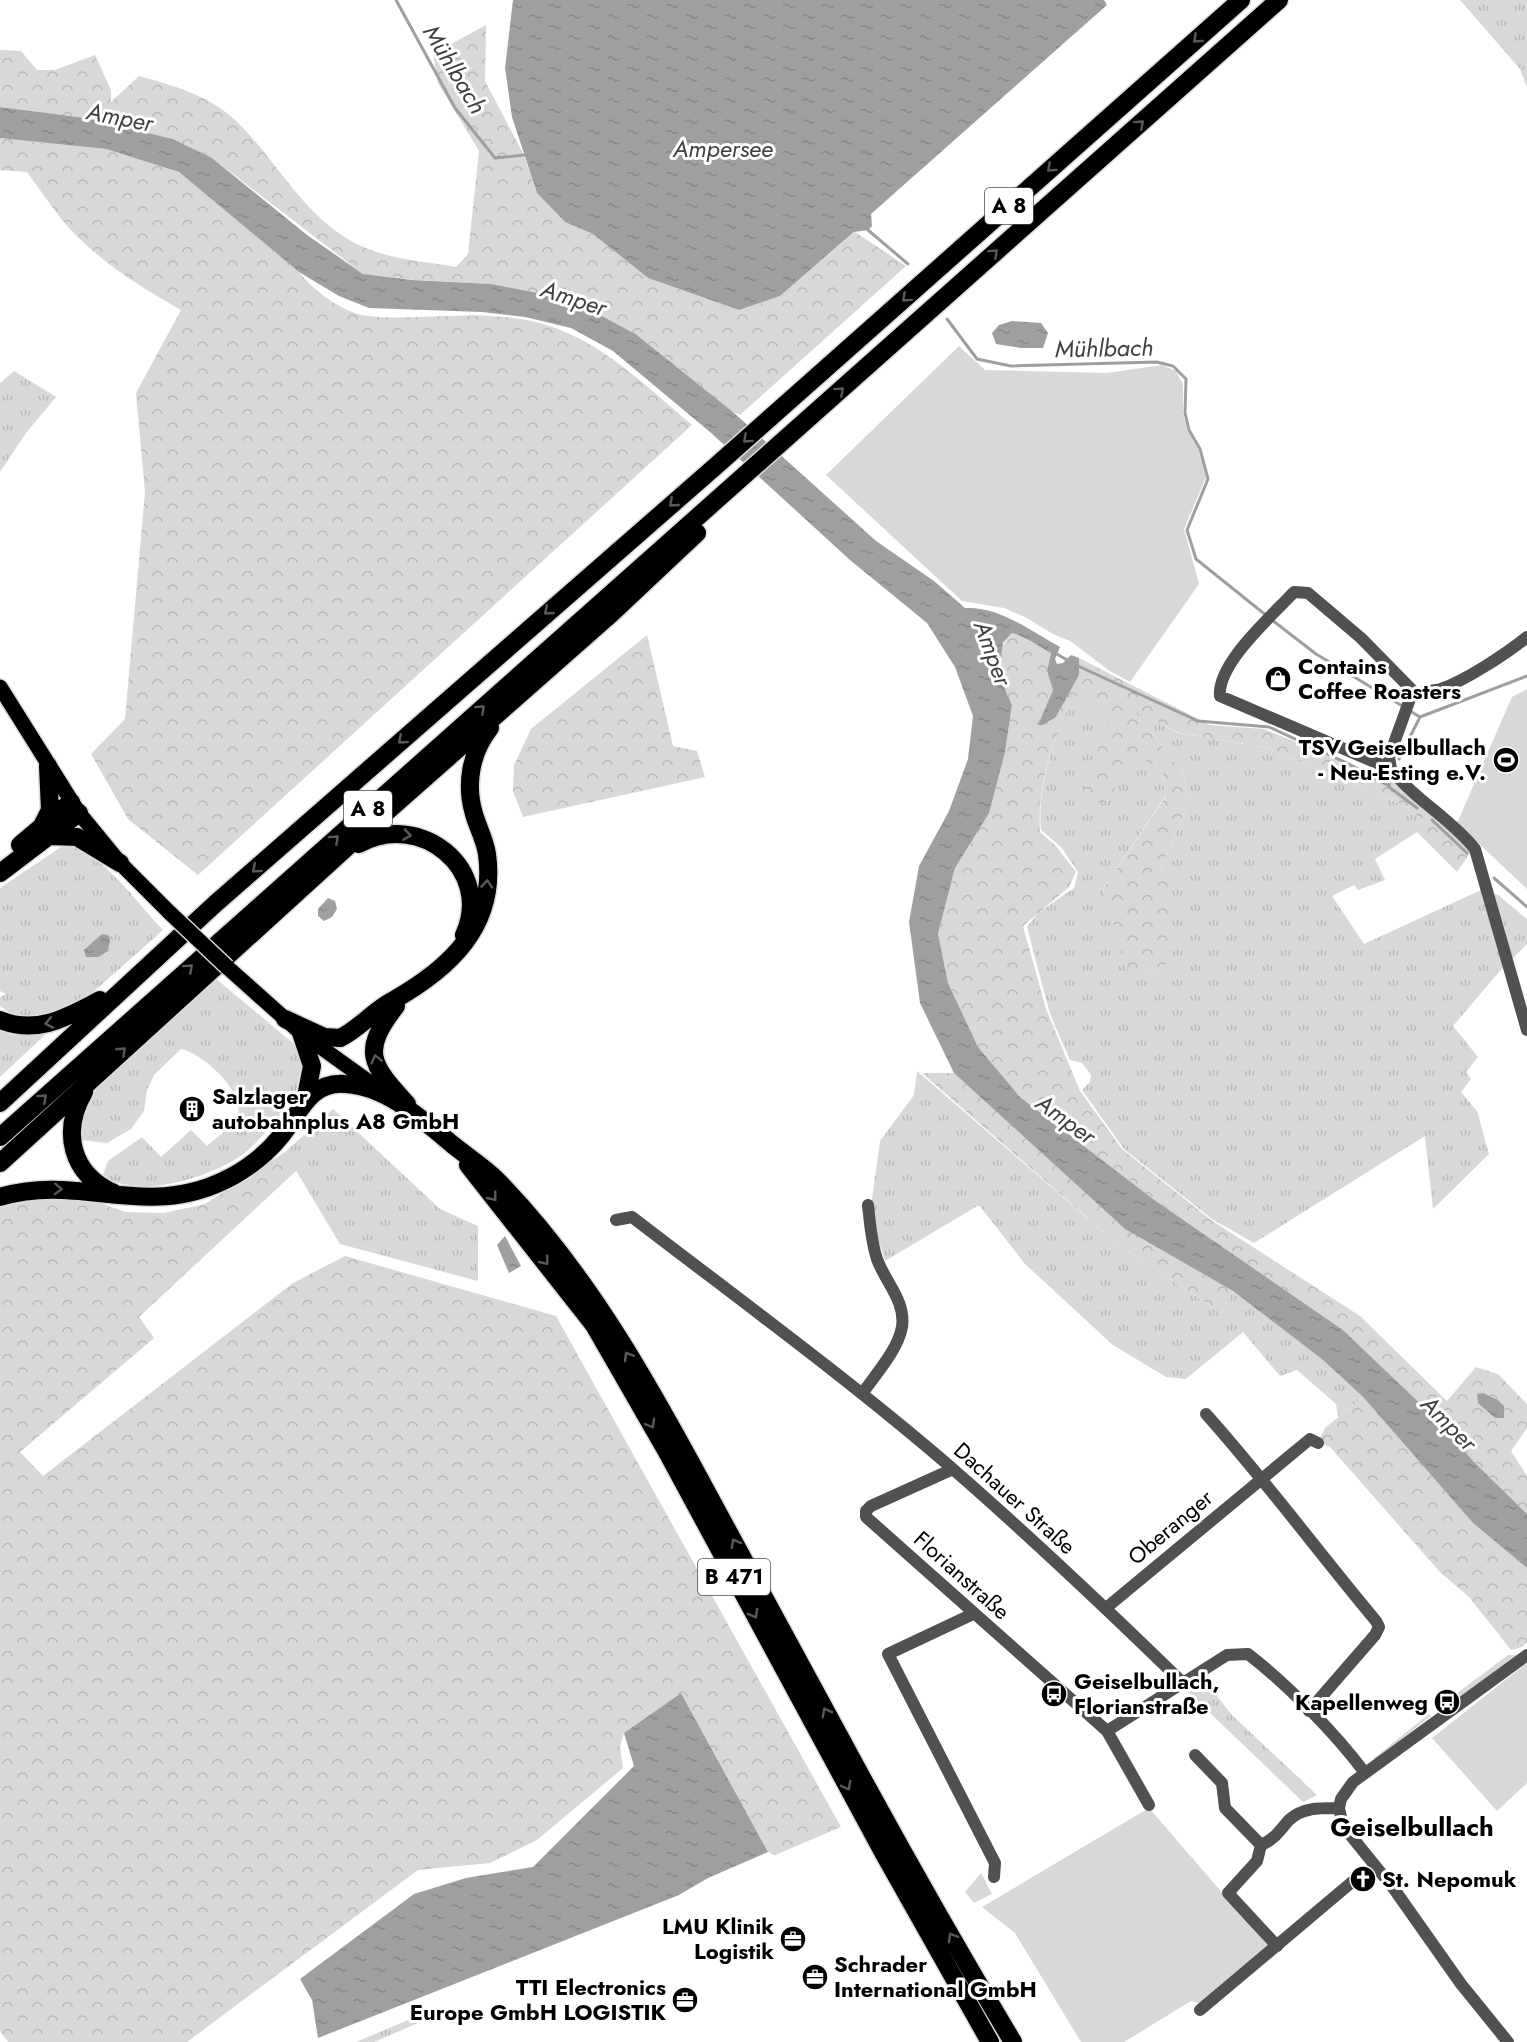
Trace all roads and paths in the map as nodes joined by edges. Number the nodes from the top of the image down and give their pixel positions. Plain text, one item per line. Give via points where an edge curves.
1 (1241, 0) edge
2 (1279, 0) edge
3 (740, 486) junction
4 (1527, 637) edge
5 (0, 687) edge
6 (1413, 696) junction
7 (506, 707) junction
8 (48, 766) junction
9 (1391, 769) junction
10 (75, 807) junction
11 (44, 833) junction
12 (334, 860) junction
13 (0, 861) edge
14 (120, 862) junction
15 (0, 873) edge
16 (454, 954) junction
17 (120, 989) junction
18 (391, 1007) junction
19 (285, 1019) junction
20 (0, 1020) edge
21 (1527, 1030) edge
22 (301, 1033) junction
23 (94, 1078) junction
24 (396, 1101) junction
25 (304, 1102) junction
26 (0, 1103) edge
27 (423, 1120) junction
28 (0, 1137) edge
29 (452, 1145) junction
30 (0, 1163) edge
31 (0, 1197) edge
32 (121, 1197) junction
33 (868, 1205) dead end
34 (616, 1220) dead end
35 (862, 1394) junction
36 (1206, 1414) dead end
37 (1318, 1443) dead end
38 (953, 1469) junction
39 (1261, 1480) junction
40 (1106, 1608) junction
41 (973, 1614) junction
42 (1527, 1655) edge
43 (1184, 1684) junction
44 (1309, 1711) junction
45 (1107, 1731) junction
46 (1195, 1755) dead end
47 (1365, 1773) junction
48 (1149, 1804) dead end
49 (1339, 1808) junction
50 (1261, 1845) junction
51 (994, 1877) dead end
52 (1352, 1882) dead end
53 (1277, 1946) junction
54 (1200, 2010) dead end
55 (990, 2042) edge
56 (1013, 2042) edge
57 (1508, 2042) edge

1 -> 17 highway, A 8
3 -> 2 highway, A 8 via 796,430
3 - 7 highway via 612,613
28 -> 3 highway, A 8
4 - 6 street via 1509,652 1442,688
5 - 8 main road, B 471
6 - 9 street via 1389,757
6 - 9 street via 1361,638 1308,593 1294,592 1250,637 1219,684 1220,696
7 - 12 highway
16 -> 7 highway via 477,927 486,894 486,852 470,795 470,775 485,735
8 - 10 main road, B 471
8 - 11 highway via 50,810
9 - 21 street via 1401,783 1461,831 1475,849
10 - 11 highway
10 - 14 main road, B 471
11 - 13 highway
11 - 14 highway via 77,837
11 - 15 highway
12 -> 16 highway via 382,834 412,835 442,848 462,873 469,900 466,932
23 -> 12 highway
14 - 19 main road, B 471, bridge
16 - 18 highway
17 -> 20 highway via 58,1022 29,1026
17 - 26 highway, A 8
18 - 19 highway via 340,1038 324,1037
27 -> 18 highway via 384,1078 376,1062 374,1040
19 - 22 main road, B 471
22 - 24 main road, B 471
22 - 25 highway via 312,1066
23 - 30 highway
23 - 32 highway via 75,1107 71,1123 73,1151 86,1175
24 - 25 highway via 341,1083 321,1088
24 - 27 highway, B 471
25 - 32 highway via 268,1150 232,1176 180,1195
27 - 29 highway, B 471
29 -> 55 highway, B 471 via 594,1325
56 -> 29 highway, B 471 via 898,1845 680,1442 604,1315 523,1209 493,1176
31 -> 32 highway via 51,1188
33 - 35 street via 871,1240 877,1261 902,1307 902,1328
34 - 35 street, Dachauer Straße via 632,1217
35 - 38 street, Dachauer Straße
36 - 39 street
37 - 39 street, Oberanger via 1310,1439
38 - 40 street, Dachauer Straße
38 - 41 street, Florianstraße via 871,1506 866,1517
39 - 40 street, Oberanger
39 - 44 street via 1378,1627
40 - 43 street, Dachauer Straße
41 - 45 street, Florianstraße
41 - 51 street via 888,1654 994,1863
42 - 47 street
43 - 44 street via 1227,1655 1248,1654
43 - 45 street
44 - 47 street
45 - 48 street, Florianstraße
46 - 50 street via 1222,1783 1225,1808
47 - 49 street via 1345,1791
49 - 50 street via 1300,1812 1271,1841
49 - 57 street via 1342,1826
50 - 53 street via 1257,1861 1228,1893
52 - 53 street
53 - 54 street

